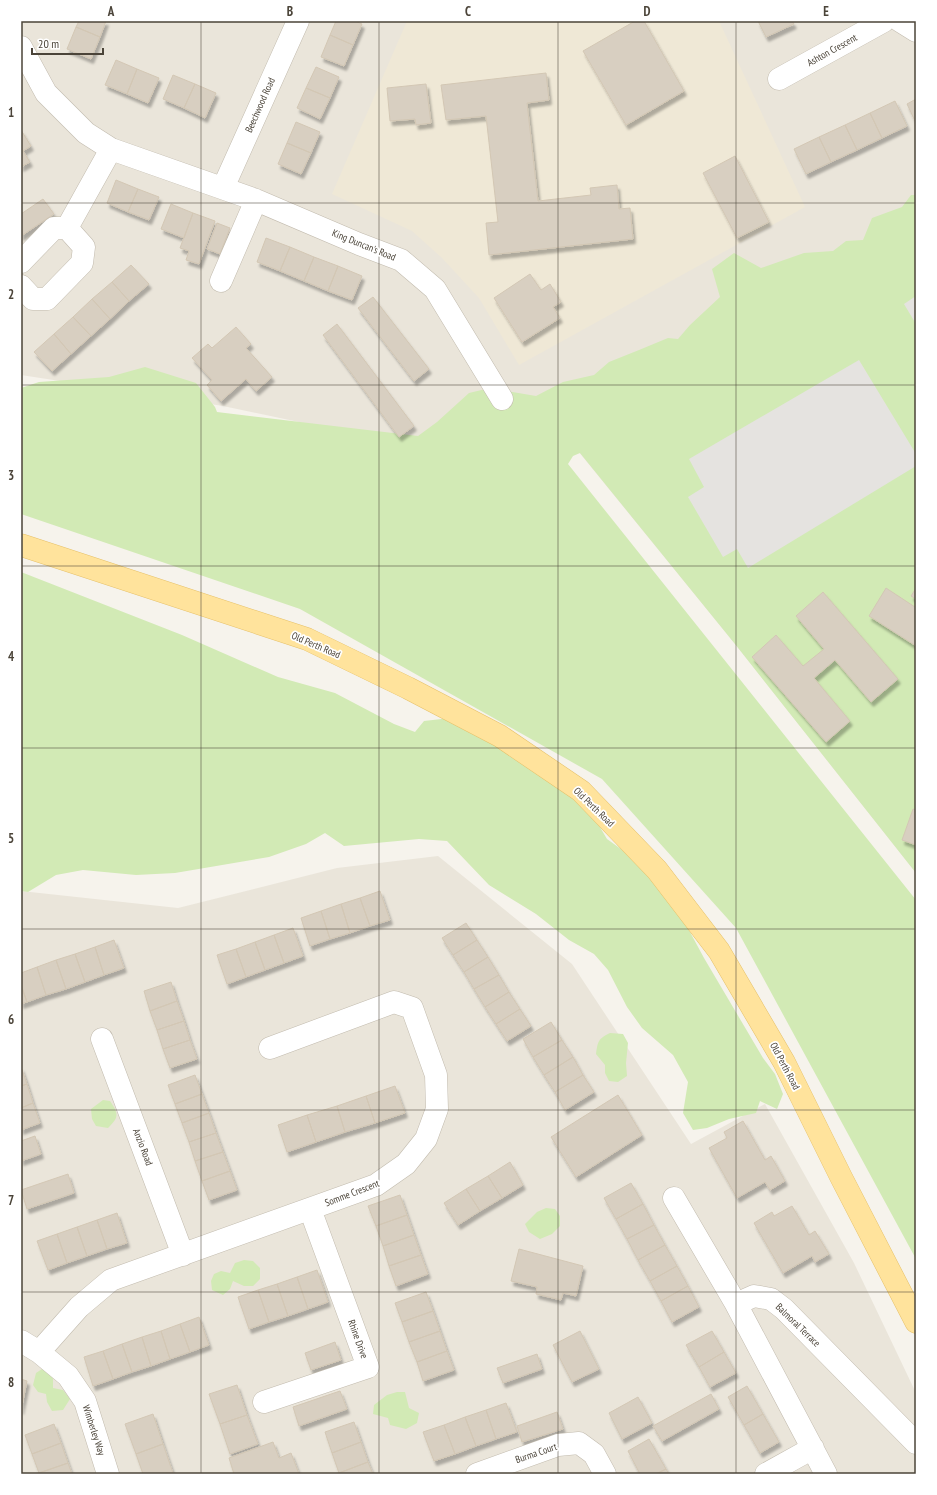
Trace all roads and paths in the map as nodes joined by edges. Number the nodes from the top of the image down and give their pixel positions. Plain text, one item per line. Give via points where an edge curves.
1 (298, 21) edge
2 (884, 21) edge
3 (900, 21) edge
4 (916, 31) edge
5 (21, 47) edge
6 (780, 79) dead end
7 (110, 149) junction
8 (222, 188) junction
9 (256, 200) junction
10 (67, 228) junction
11 (21, 262) edge
12 (221, 281) dead end
13 (21, 286) edge
14 (502, 399) dead end
15 (21, 545) edge
16 (102, 1039) dead end
17 (270, 1048) dead end
18 (674, 1198) dead end
19 (310, 1208) junction
20 (183, 1255) junction
21 (736, 1304) junction
22 (916, 1322) edge
23 (30, 1346) edge
24 (264, 1402) dead end
25 (916, 1443) edge
26 (813, 1448) junction
27 (108, 1474) edge
28 (478, 1474) edge
29 (605, 1474) edge
30 (766, 1474) edge
31 (826, 1474) edge

1 - 8 street, Beechwood Road
2 - 6 street, Ashton Crescent
3 - 4 street
5 - 7 street, King Duncan's Road via 46,93 86,133
7 - 8 street, King Duncan's Road
7 - 10 street
8 - 9 street, King Duncan's Road
9 - 12 street
9 - 14 street, King Duncan's Road via 401,260 435,289
10 - 11 street via 54,228
10 - 13 street via 84,247 82,263 47,299 33,299
15 - 22 main road, Old Perth Road via 307,639 500,736 581,791 656,870 718,951 784,1062
16 - 20 street, Anzio Road
17 - 19 street, Somme Crescent via 394,1002 412,1008 436,1075 438,1109 426,1139 406,1164 376,1185
18 - 21 street
19 - 20 street, Somme Crescent
19 - 24 street, Rhine Drive via 368,1367
20 - 23 street, Somme Crescent via 111,1280
21 - 25 street, Balmoral Terrace via 754,1296 775,1302
21 - 26 street
23 - 27 street, Wimberley Way via 68,1376 85,1401
26 - 30 street
26 - 31 street
28 - 29 street, Burma Court via 558,1445 579,1444 594,1454

